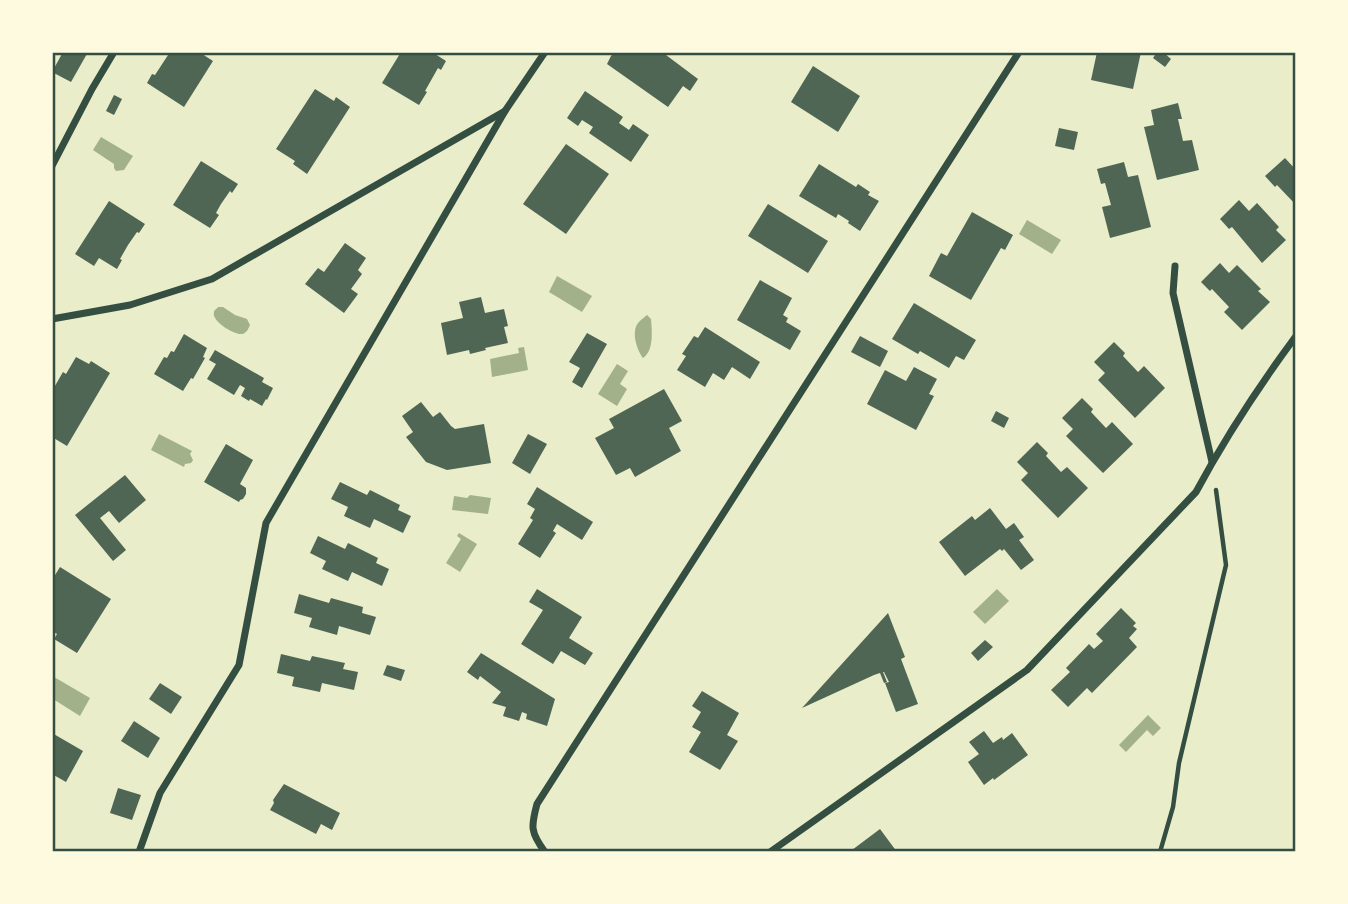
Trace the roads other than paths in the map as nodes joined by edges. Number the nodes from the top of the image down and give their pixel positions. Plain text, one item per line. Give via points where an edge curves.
1 (114, 52) edge
2 (545, 52) edge
3 (1020, 52) edge
4 (505, 111) junction
5 (52, 166) edge
6 (1175, 266) dead end
7 (52, 318) edge
8 (1296, 336) edge
9 (1212, 462) junction
10 (139, 852) edge
11 (545, 852) edge
12 (770, 852) edge

1 - 5 street
2 - 4 street
3 - 11 street via 537,804 531,824
4 - 7 street via 212,279 130,305
4 - 10 street via 266,523 239,665 160,793
6 - 9 street via 1173,293
8 - 9 street
9 - 12 street via 1196,492 1027,670

